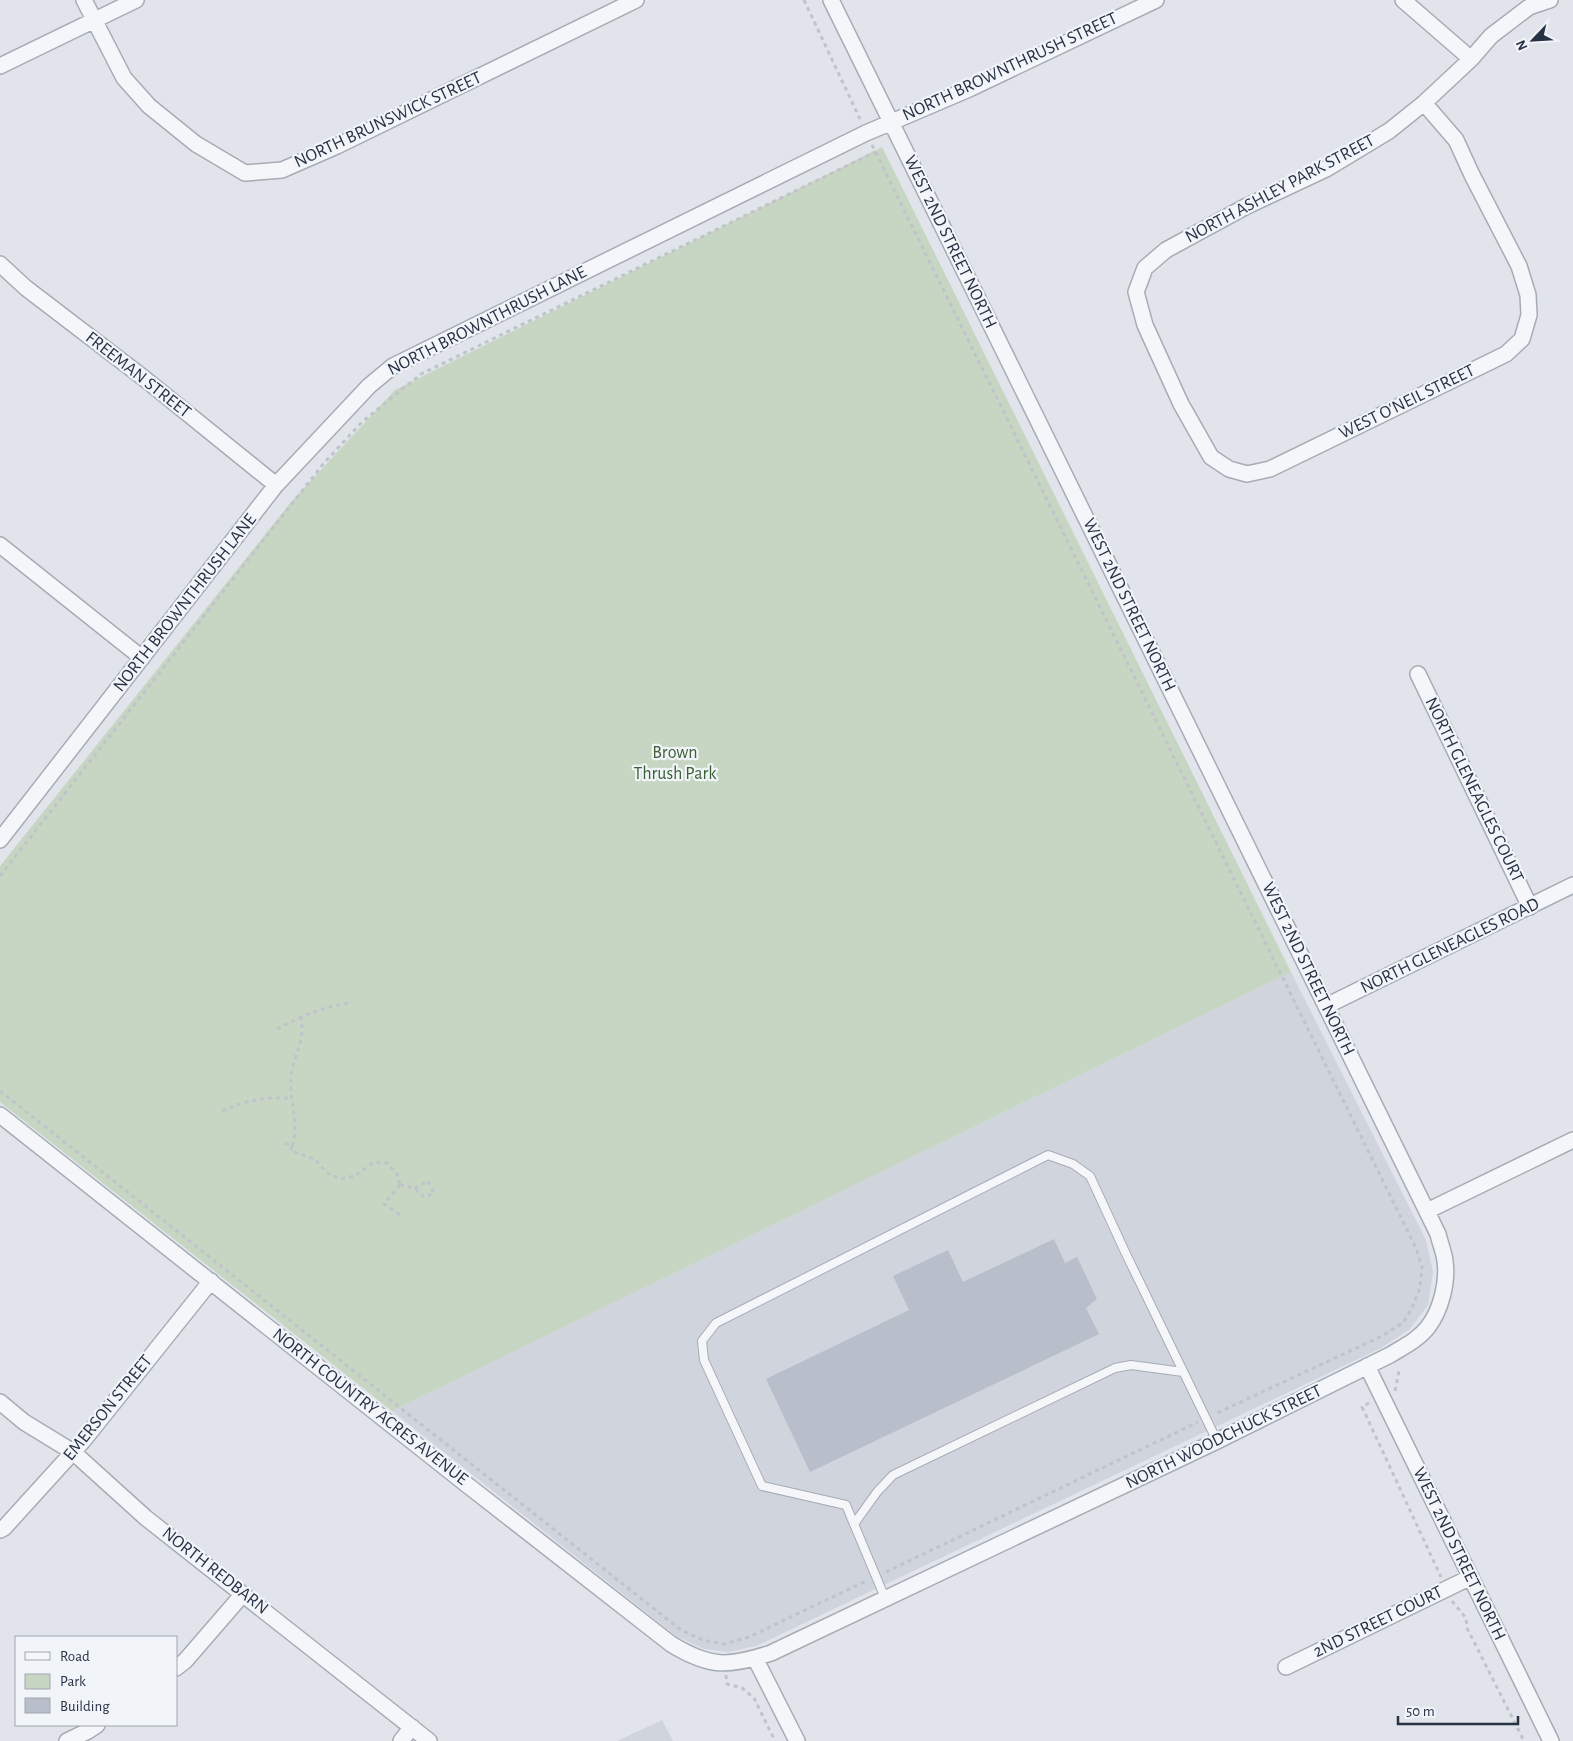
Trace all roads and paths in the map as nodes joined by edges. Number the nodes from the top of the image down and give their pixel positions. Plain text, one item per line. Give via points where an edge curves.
1 (84, 0) edge
2 (136, 0) edge
3 (636, 0) edge
4 (804, 0) edge
5 (831, 0) edge
6 (1156, 0) edge
7 (1403, 0) edge
8 (1550, 0) edge
9 (94, 20) junction
10 (1471, 58) junction
11 (0, 66) edge
12 (1424, 103) junction
13 (891, 122) junction
14 (866, 133) junction
15 (875, 152) junction
16 (0, 264) edge
17 (1136, 292) joint
18 (276, 485) junction
19 (0, 545) edge
20 (142, 658) junction
21 (1418, 674) dead end
22 (0, 840) edge
23 (0, 876) edge
24 (1573, 885) edge
25 (1530, 907) junction
26 (350, 1003) dead end
27 (1326, 1006) junction
28 (301, 1016) junction
29 (277, 1029) dead end
30 (0, 1091) edge
31 (292, 1098) junction
32 (222, 1111) dead end
33 (0, 1115) edge
34 (1573, 1140) edge
35 (285, 1143) dead end
36 (292, 1146) junction
37 (400, 1185) junction
38 (415, 1188) junction
39 (1427, 1211) junction
40 (402, 1216) dead end
41 (210, 1281) junction
42 (1367, 1366) junction
43 (1183, 1372) junction
44 (0, 1402) edge
45 (1206, 1418) junction
46 (1217, 1441) junction
47 (72, 1452) junction
48 (854, 1524) junction
49 (0, 1530) edge
50 (876, 1576) junction
51 (1471, 1577) junction
52 (243, 1594) junction
53 (885, 1598) junction
54 (724, 1644) junction
55 (755, 1658) junction
56 (725, 1663) junction
57 (178, 1666) edge
58 (1286, 1667) dead end
59 (96, 1726) edge
60 (412, 1727) junction
61 (67, 1741) edge
62 (401, 1741) edge
63 (430, 1741) edge
64 (775, 1741) edge
65 (797, 1741) edge
66 (1551, 1741) edge

1 - 9 street, NORTH BRUNSWICK STREET
2 - 9 street
3 - 9 street, NORTH BRUNSWICK STREET via 337,146 282,170 246,173 196,144 149,106 124,78
4 - 14 path
5 - 13 street, WEST 2ND STREET NORTH
6 - 13 street, NORTH BROWNTHRUSH STREET via 969,89
7 - 10 street
8 - 10 street, NORTH ASHLEY PARK STREET via 1529,7 1491,36
9 - 11 street
10 - 12 street, NORTH ASHLEY PARK STREET
12 - 17 street, NORTH ASHLEY PARK STREET via 1389,131 1326,169 1245,207 1166,250 1145,268
12 - 17 street, WEST O'NEIL STREET via 1456,140 1522,273 1529,315 1522,339 1506,354 1270,469 1247,474 1229,469 1211,457 1181,404 1145,326
13 - 14 street, NORTH BROWNTHRUSH LANE
13 - 27 street, WEST 2ND STREET NORTH
14 - 15 path
14 - 18 street, NORTH BROWNTHRUSH LANE via 394,366 369,386
15 - 23 path via 421,374 392,396 362,422 324,463
15 - 45 path via 1416,1248 1422,1267 1420,1288 1403,1323 1380,1337
16 - 18 street, FREEMAN STREET
18 - 20 street, NORTH BROWNTHRUSH LANE
19 - 20 street
20 - 22 street, NORTH BROWNTHRUSH LANE
21 - 25 street, NORTH GLENEAGLES COURT
24 - 25 street, NORTH GLENEAGLES ROAD
25 - 27 street, NORTH GLENEAGLES ROAD
26 - 28 path
27 - 39 street, WEST 2ND STREET NORTH
28 - 29 path
28 - 31 path via 303,1035 291,1074
30 - 54 path via 680,1630 702,1640
31 - 32 path via 254,1099
31 - 36 path via 296,1135
33 - 41 street, NORTH COUNTRY ACRES AVENUE
34 - 39 street
35 - 36 path
36 - 37 path via 291,1151 316,1159 327,1173 340,1179 355,1176 374,1162 387,1163 397,1174
37 - 38 path
37 - 40 path via 384,1204
38 - 38 path via 424,1197 434,1193 428,1181
39 - 42 street, NORTH WOODCHUCK STREET via 1438,1234 1445,1261 1445,1286 1438,1308 1428,1328 1414,1340
41 - 47 street, EMERSON STREET
41 - 56 street, NORTH COUNTRY ACRES AVENUE via 671,1644 704,1661
42 - 46 street, NORTH WOODCHUCK STREET
42 - 51 street, WEST 2ND STREET NORTH
43 - 45 lane
43 - 48 lane via 1131,1365 1115,1368 893,1475
43 - 48 lane via 1090,1176 1073,1164 1048,1155 716,1322 702,1341 704,1360 762,1486 846,1505
44 - 47 street, NORTH REDBARN via 24,1422
45 - 46 lane
45 - 50 path
46 - 53 street, NORTH WOODCHUCK STREET
47 - 49 street, EMERSON STREET
47 - 52 street, NORTH REDBARN via 146,1518
48 - 50 lane
50 - 53 lane
50 - 54 path via 749,1637
51 - 58 street, 2ND STREET COURT
51 - 66 street, WEST 2ND STREET NORTH
52 - 57 street
52 - 60 street, NORTH REDBARN
53 - 55 street, NORTH WOODCHUCK STREET
54 - 56 path
55 - 56 street, NORTH COUNTRY ACRES AVENUE
55 - 65 street
56 - 64 path via 727,1684 742,1688 754,1698
59 - 61 street
60 - 62 street
60 - 63 street, NORTH REDBARN

